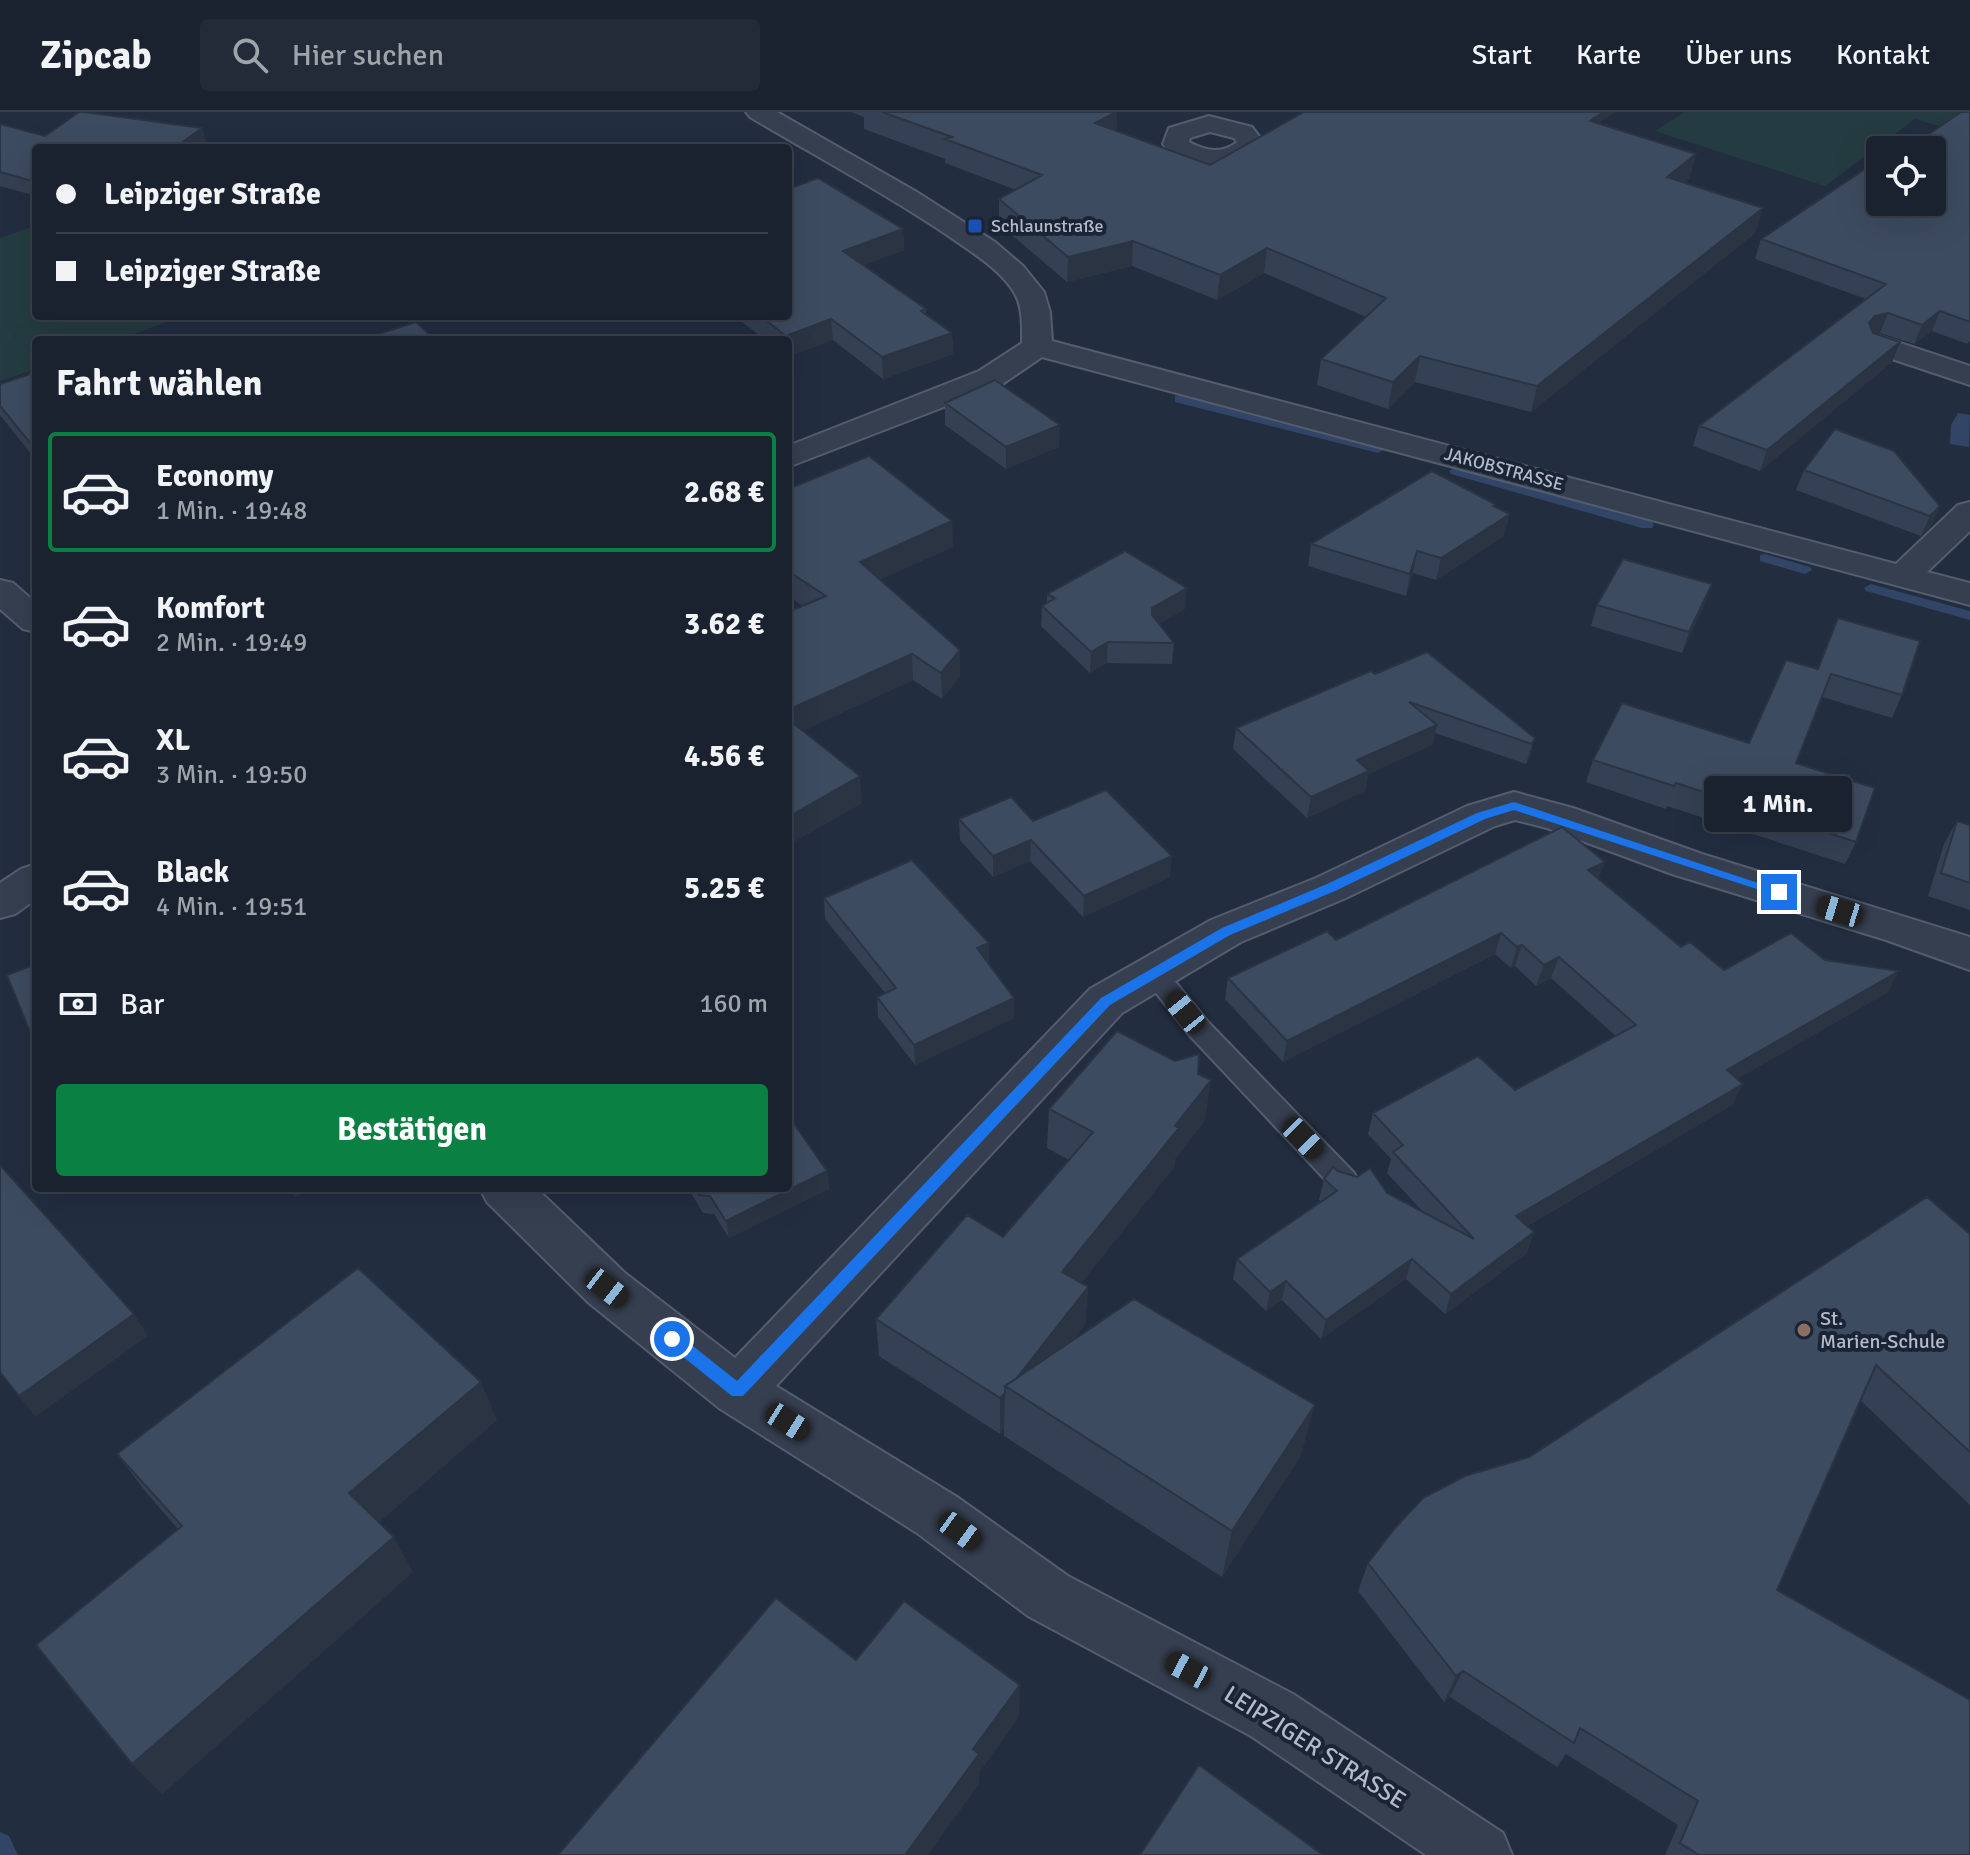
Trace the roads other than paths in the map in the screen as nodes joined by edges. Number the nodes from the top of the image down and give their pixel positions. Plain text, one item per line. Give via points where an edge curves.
1 (759, 112) edge
2 (1257, 112) edge
3 (1234, 128) dead end
4 (1879, 345) edge
5 (1037, 346) junction
6 (1970, 376) edge
7 (792, 455) edge
8 (1970, 512) edge
9 (1904, 575) junction
10 (0, 591) edge
11 (1970, 594) edge
12 (32, 618) edge
13 (32, 882) edge
14 (0, 903) edge
15 (1970, 954) edge
16 (1155, 975) junction
17 (1344, 1181) edge
18 (508, 1192) edge
19 (738, 1391) junction
20 (1481, 1855) edge

1 - 5 street via 1008,265 1029,289 1037,311
2 - 3 street
4 - 6 street
5 - 7 street via 990,378
5 - 9 street, JAKOBSTRASSE
8 - 9 street
9 - 11 street, JAKOBSTRASSE
10 - 12 street
13 - 14 street
15 - 16 street via 1514,806 1226,931
16 - 17 lane via 1200,1030
16 - 19 street via 1106,1001
18 - 19 street, LEIPZIGER STRASSE via 607,1288
19 - 20 street, LEIPZIGER STRASSE via 937,1515 1048,1596 1272,1715

